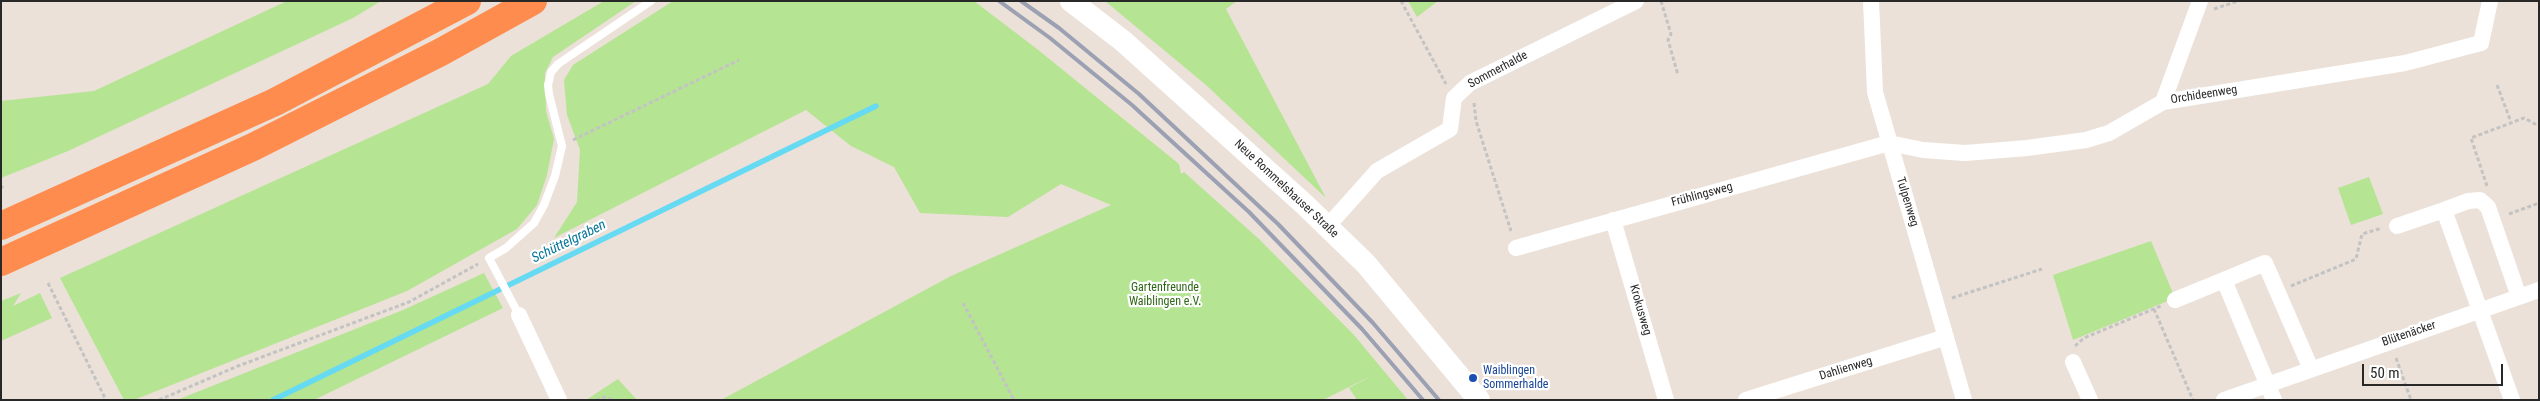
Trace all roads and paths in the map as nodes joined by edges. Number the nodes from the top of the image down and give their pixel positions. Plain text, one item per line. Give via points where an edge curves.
1 (467, 1) edge
2 (533, 1) edge
3 (651, 1) edge
4 (1071, 1) edge
5 (1401, 1) edge
6 (1636, 1) edge
7 (1662, 1) edge
8 (1871, 1) edge
9 (2200, 1) edge
10 (2490, 1) edge
11 (740, 60) dead end
12 (1678, 74) dead end
13 (2497, 85) dead end
14 (1454, 98) junction
15 (2163, 102) junction
16 (1476, 121) dead end
17 (2511, 122) junction
18 (2539, 126) edge
19 (1889, 143) junction
20 (562, 146) junction
21 (2480, 200) junction
22 (2539, 203) edge
23 (2444, 210) junction
24 (2492, 219) junction
25 (1613, 220) junction
26 (1, 226) edge
27 (1510, 226) dead end
28 (2397, 226) joint
29 (1327, 227) junction
30 (1516, 248) dead end
31 (489, 258) junction
32 (1, 262) edge
33 (2042, 269) dead end
34 (2224, 280) junction
35 (48, 284) dead end
36 (2539, 290) edge
37 (2278, 292) junction
38 (2519, 297) junction
39 (2175, 300) joint
40 (963, 303) dead end
41 (1937, 303) junction
42 (2154, 309) junction
43 (2480, 311) junction
44 (519, 315) joint
45 (1942, 338) junction
46 (2389, 341) junction
47 (2074, 362) joint
48 (2311, 369) junction
49 (2268, 384) junction
50 (106, 400) edge
51 (159, 400) edge
52 (559, 400) edge
53 (596, 400) edge
54 (613, 400) edge
55 (1014, 400) edge
56 (1479, 400) edge
57 (1666, 400) edge
58 (1746, 400) edge
59 (1964, 400) edge
60 (2090, 400) edge
61 (2193, 400) edge
62 (2224, 400) edge
63 (2274, 400) edge
64 (2411, 400) edge
65 (2512, 400) edge

1 - 26 highway via 275,102
2 - 32 highway via 424,61 253,147
3 - 20 lane via 551,72 548,85
4 - 29 street, Neue Rommelshauser Straße via 1123,41
5 - 14 path
6 - 14 street, Sommerhalde via 1476,79
7 - 12 path
8 - 19 street, Tulpenweg via 1875,92
9 - 15 street
10 - 15 street, Orchideenweg via 2482,43 2405,63
11 - 20 path
13 - 17 path
14 - 29 street via 1450,130 1377,171
15 - 19 street, Orchideenweg via 2109,133 2086,140 1965,153 1922,150
16 - 27 path
17 - 18 path via 2524,118
17 - 21 path via 2471,138 2488,186
19 - 25 street, Frühlingsweg
19 - 41 street, Tulpenweg
20 - 31 lane via 555,176 534,223 506,248
21 - 23 street via 2468,200
21 - 24 street via 2488,207
22 - 24 path
23 - 28 street
23 - 43 street
24 - 38 street
25 - 30 street, Frühlingsweg
25 - 57 street, Krokusweg
28 - 37 path via 2390,225 2362,234 2356,259
29 - 56 street, Neue Rommelshauser Straße via 1366,264
31 - 44 lane
31 - 51 path via 409,302 238,366
33 - 41 path
34 - 37 street via 2265,263
34 - 39 street
34 - 49 street
35 - 50 path
36 - 38 street, Blütenäcker
37 - 48 street
38 - 43 street, Blütenäcker
39 - 42 path
40 - 55 path
41 - 45 street, Tulpenweg
42 - 47 path via 2079,341 2073,350
42 - 61 path
43 - 46 street, Blütenäcker
43 - 65 street
44 - 52 street
45 - 58 street, Dahlienweg
45 - 59 street, Tulpenweg
46 - 48 street, Blütenäcker
46 - 64 path
47 - 60 street
48 - 49 street, Blütenäcker
49 - 62 street, Blütenäcker
49 - 63 street
53 - 54 path via 605,396

